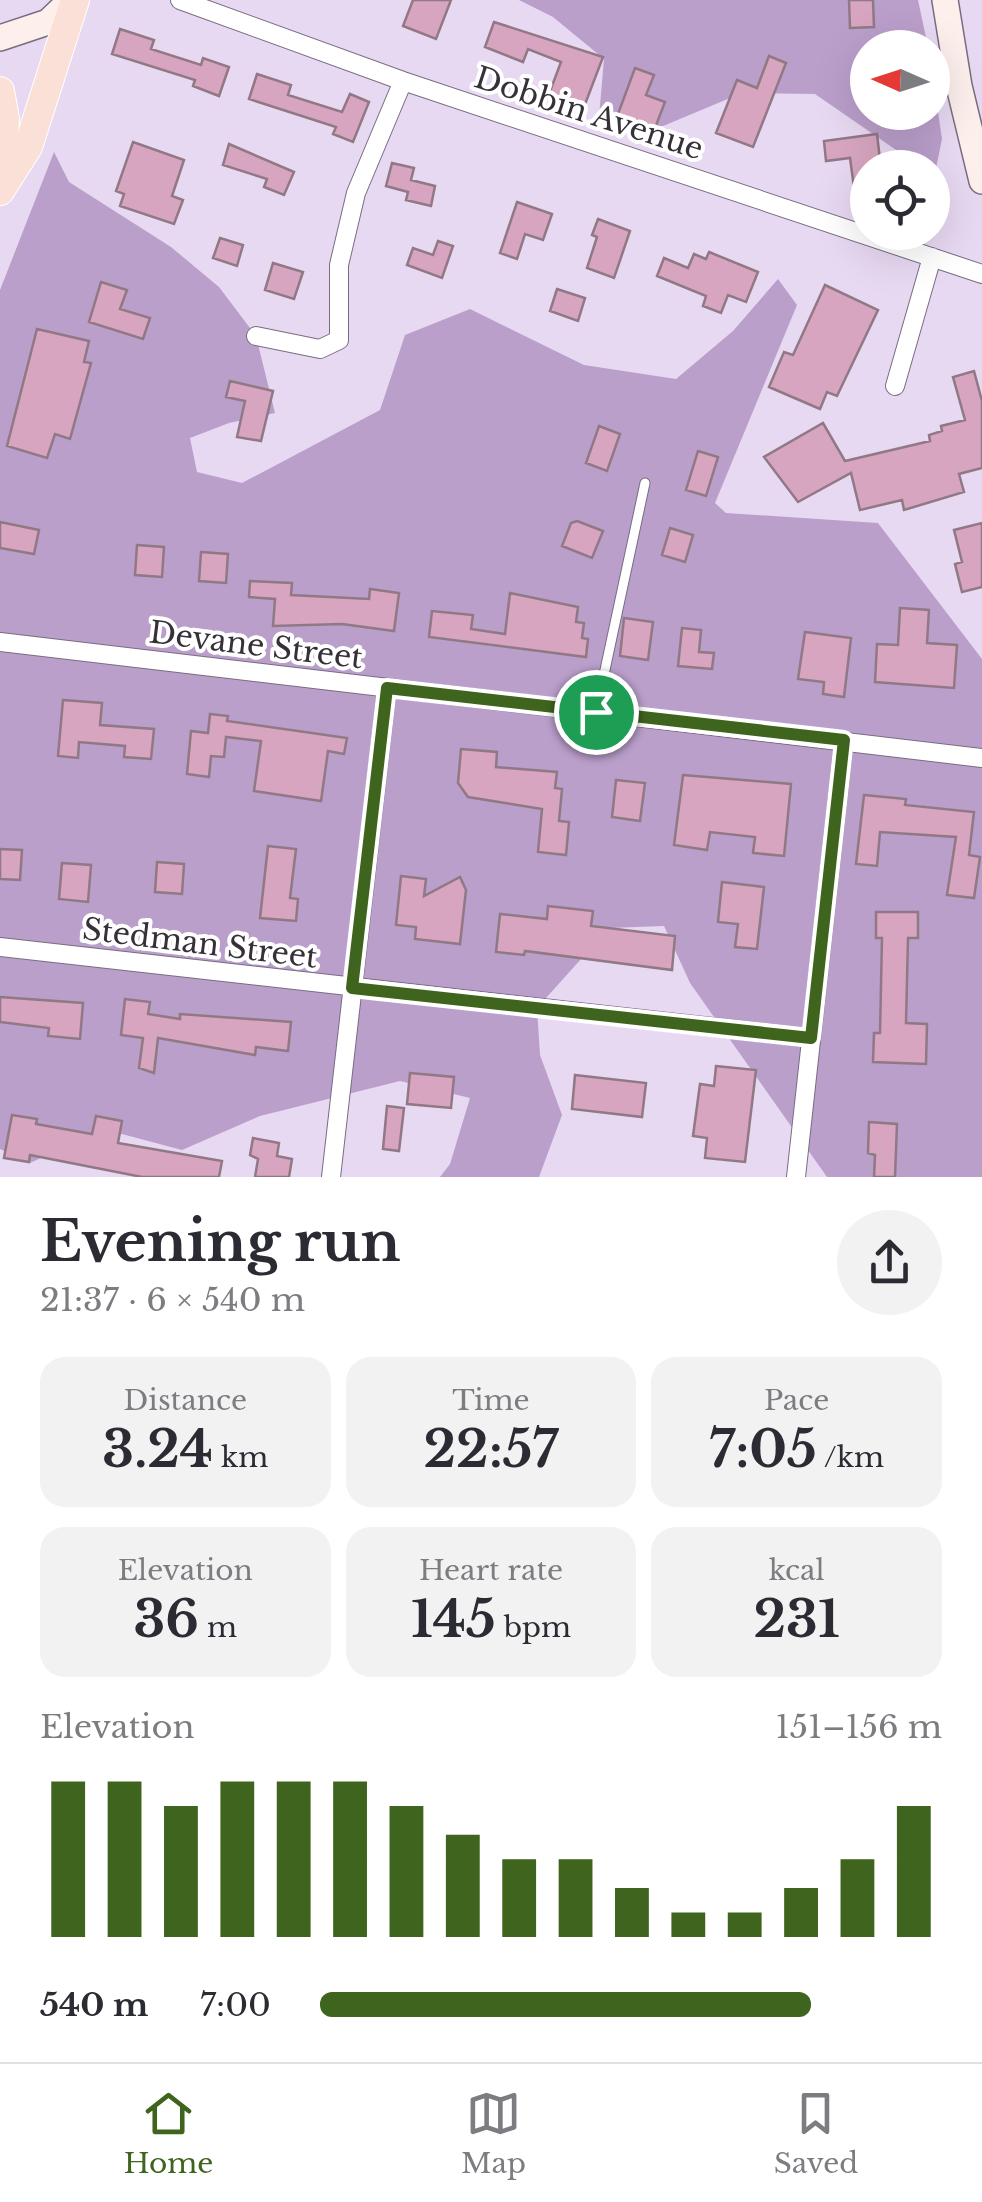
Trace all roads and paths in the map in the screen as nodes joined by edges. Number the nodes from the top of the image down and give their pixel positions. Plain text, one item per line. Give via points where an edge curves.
1 (73, 0) edge
2 (180, 0) edge
3 (945, 0) edge
4 (0, 38) edge
5 (403, 80) junction
6 (0, 92) edge
7 (982, 181) edge
8 (1, 189) edge
9 (932, 257) junction
10 (982, 274) edge
11 (256, 336) dead end
12 (895, 386) dead end
13 (645, 483) dead end
14 (0, 642) edge
15 (387, 688) junction
16 (596, 712) junction
17 (844, 740) junction
18 (982, 758) edge
19 (0, 948) edge
20 (352, 988) junction
21 (811, 1038) junction
22 (330, 1177) edge
23 (796, 1177) edge

1 - 4 main road via 48,22
1 - 8 main road via 28,146
2 - 5 street, Dobbin Avenue
3 - 7 main road
5 - 9 street, Dobbin Avenue
5 - 11 street via 356,193 340,265 339,340 320,349
6 - 8 main road
9 - 10 street, Dobbin Avenue
9 - 12 street
13 - 16 lane
14 - 15 street, Devane Street
15 - 16 street, Devane Street
15 - 20 street
16 - 17 street, Devane Street
17 - 18 street, Devane Street
17 - 21 street
19 - 20 street, Stedman Street
20 - 21 street, Stedman Street
20 - 22 street
21 - 23 street

